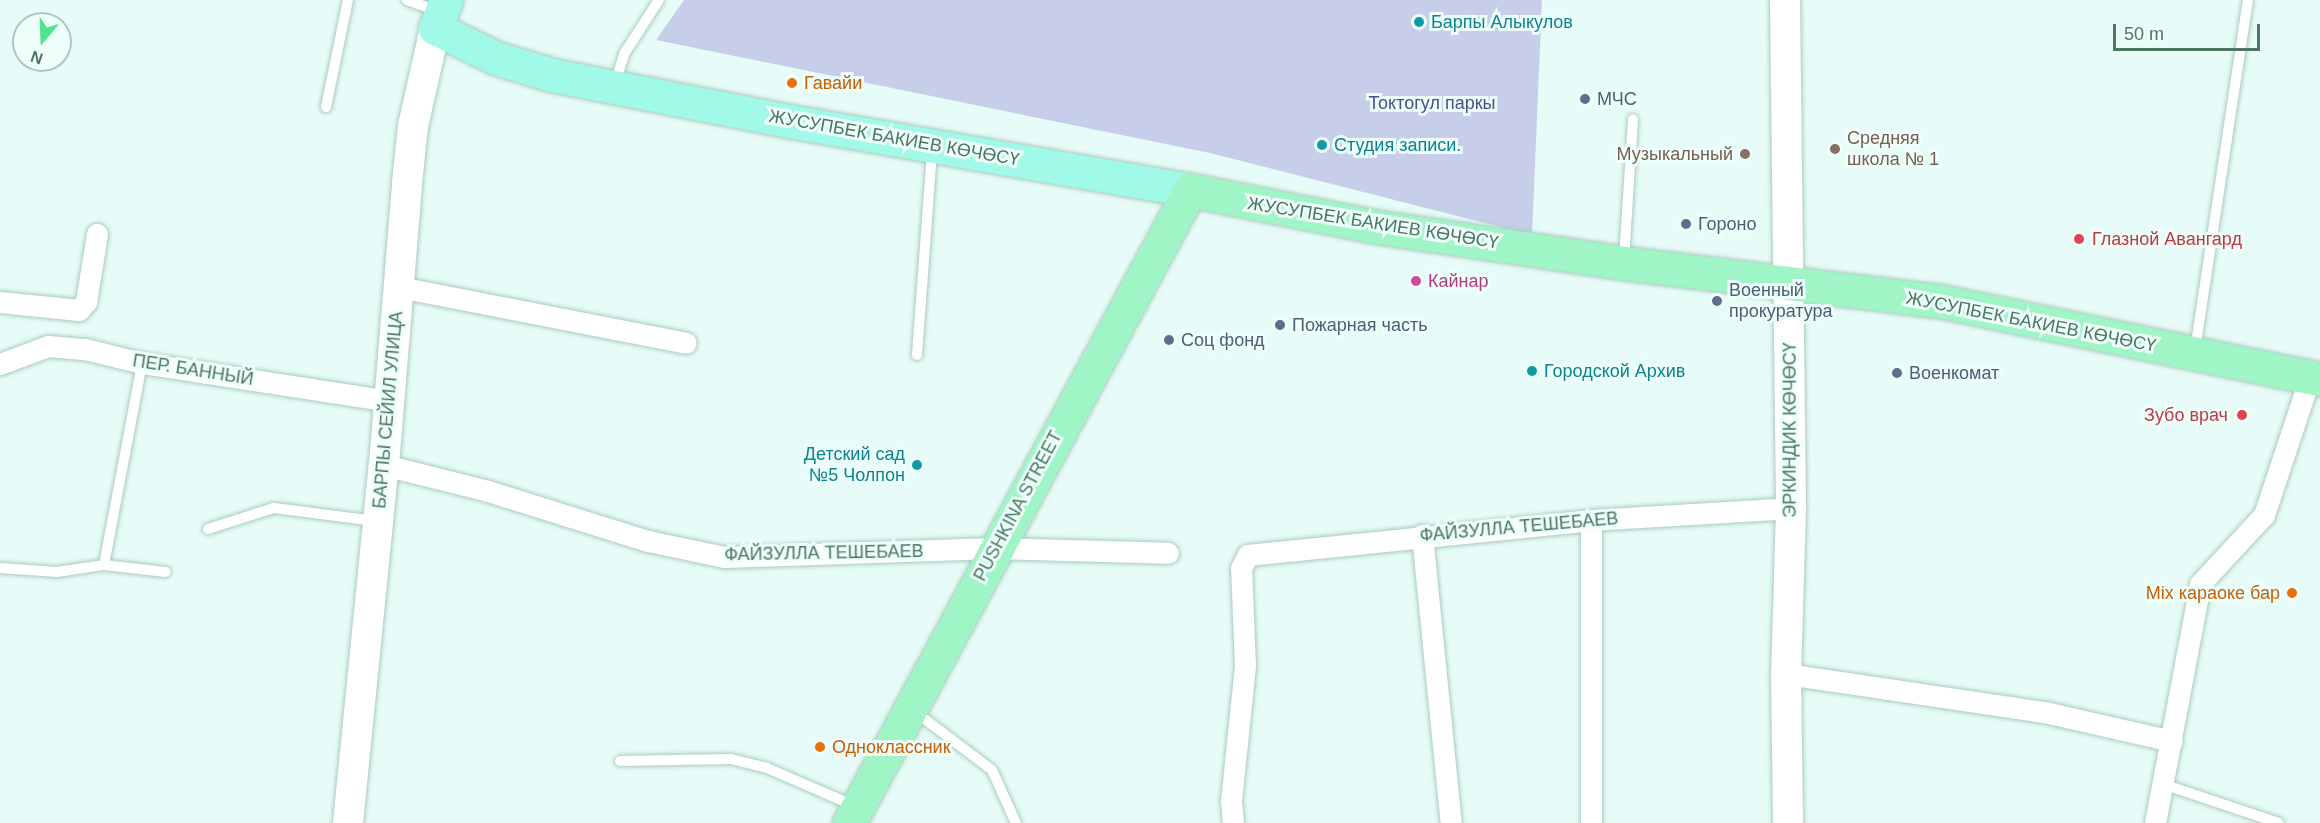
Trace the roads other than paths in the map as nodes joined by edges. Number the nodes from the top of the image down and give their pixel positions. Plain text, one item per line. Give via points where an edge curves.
1 (348, 0) edge
2 (407, 0) edge
3 (659, 0) edge
4 (1785, 0) edge
5 (2248, 0) edge
6 (440, 13) edge
7 (614, 87) junction
8 (326, 108) dead end
9 (1633, 119) dead end
10 (933, 145) junction
11 (1190, 190) junction
12 (97, 234) dead end
13 (1624, 263) junction
14 (1787, 284) junction
15 (399, 287) junction
16 (0, 302) edge
17 (686, 343) dead end
18 (2194, 354) junction
19 (917, 355) dead end
20 (142, 363) junction
21 (0, 364) edge
22 (2315, 378) edge
23 (390, 401) junction
24 (384, 465) junction
25 (1791, 508) junction
26 (1591, 520) junction
27 (379, 522) junction
28 (208, 529) dead end
29 (1422, 535) junction
30 (994, 548) junction
31 (1168, 553) dead end
32 (104, 565) junction
33 (0, 568) edge
34 (166, 572) dead end
35 (1786, 674) junction
36 (910, 708) junction
37 (2172, 741) junction
38 (620, 761) dead end
39 (2163, 784) junction
40 (853, 815) edge
41 (341, 823) edge
42 (348, 823) edge
43 (1016, 823) edge
44 (1233, 823) edge
45 (1451, 823) edge
46 (1591, 823) edge
47 (1788, 823) edge
48 (2155, 823) edge
49 (2279, 823) edge

1 - 8 lane
2 - 6 lane
3 - 7 lane via 624,54
4 - 14 main road, ЭРКИНДИК КӨЧӨСҮ
5 - 18 lane
6 - 7 main road, ЖУСУПБЕК БАКИЕВ КӨЧӨСҮ via 496,58
6 - 15 main road, БАРПЫ СЕЙИЛ УЛИЦА via 413,126
7 - 10 main road, ЖУСУПБЕК БАКИЕВ КӨЧӨСҮ
9 - 13 lane
10 - 11 main road, ЖУСУПБЕК БАКИЕВ КӨЧӨСҮ
10 - 19 lane
11 - 13 highway, ЖУСУПБЕК БАКИЕВ КӨЧӨСҮ via 1371,226
11 - 30 highway, PUSHKINA STREET
12 - 16 street via 86,302 79,310
13 - 14 highway, ЖУСУПБЕК БАКИЕВ КӨЧӨСҮ
14 - 18 highway, ЖУСУПБЕК БАКИЕВ КӨЧӨСҮ via 1939,301
14 - 25 main road, ЭРКИНДИК КӨЧӨСҮ
15 - 17 street
15 - 23 main road, БАРПЫ СЕЙИЛ УЛИЦА
18 - 22 highway, ЖУСУПБЕК БАКИЕВ КӨЧӨСҮ
20 - 21 street, ПЕР. БАННЫЙ via 85,349 48,346
20 - 23 street, ПЕР. БАННЫЙ
20 - 32 lane
22 - 37 street via 2264,515 2200,584
23 - 24 main road, БАРПЫ СЕЙИЛ УЛИЦА
24 - 27 main road, БАРПЫ СЕЙИЛ УЛИЦА
24 - 30 street, ФАЙЗУЛЛА ТЕШЕБАЕВ via 488,491 648,541 724,556
25 - 26 street, ФАЙЗУЛЛА ТЕШЕБАЕВ
25 - 35 main road, ЭРКИНДИК КӨЧӨСҮ
26 - 29 street, ФАЙЗУЛЛА ТЕШЕБАЕВ
26 - 46 street
27 - 28 lane via 274,508
27 - 42 main road, БАРПЫ СЕЙИЛ УЛИЦА
29 - 44 street, ФАЙЗУЛЛА ТЕШЕБАЕВ via 1248,555 1240,568 1245,666 1231,801
29 - 45 street
30 - 31 street, ФАЙЗУЛЛА ТЕШЕБАЕВ
30 - 36 highway, PUSHKINA STREET
32 - 33 lane via 57,572
32 - 34 lane
35 - 37 street via 2049,712
35 - 47 main road, ЭРКИНДИК КӨЧӨСҮ
36 - 40 highway, PUSHKINA STREET
36 - 43 lane via 992,770
37 - 39 street
38 - 40 lane via 731,759 767,768
39 - 48 street
39 - 49 lane
41 - 42 street

